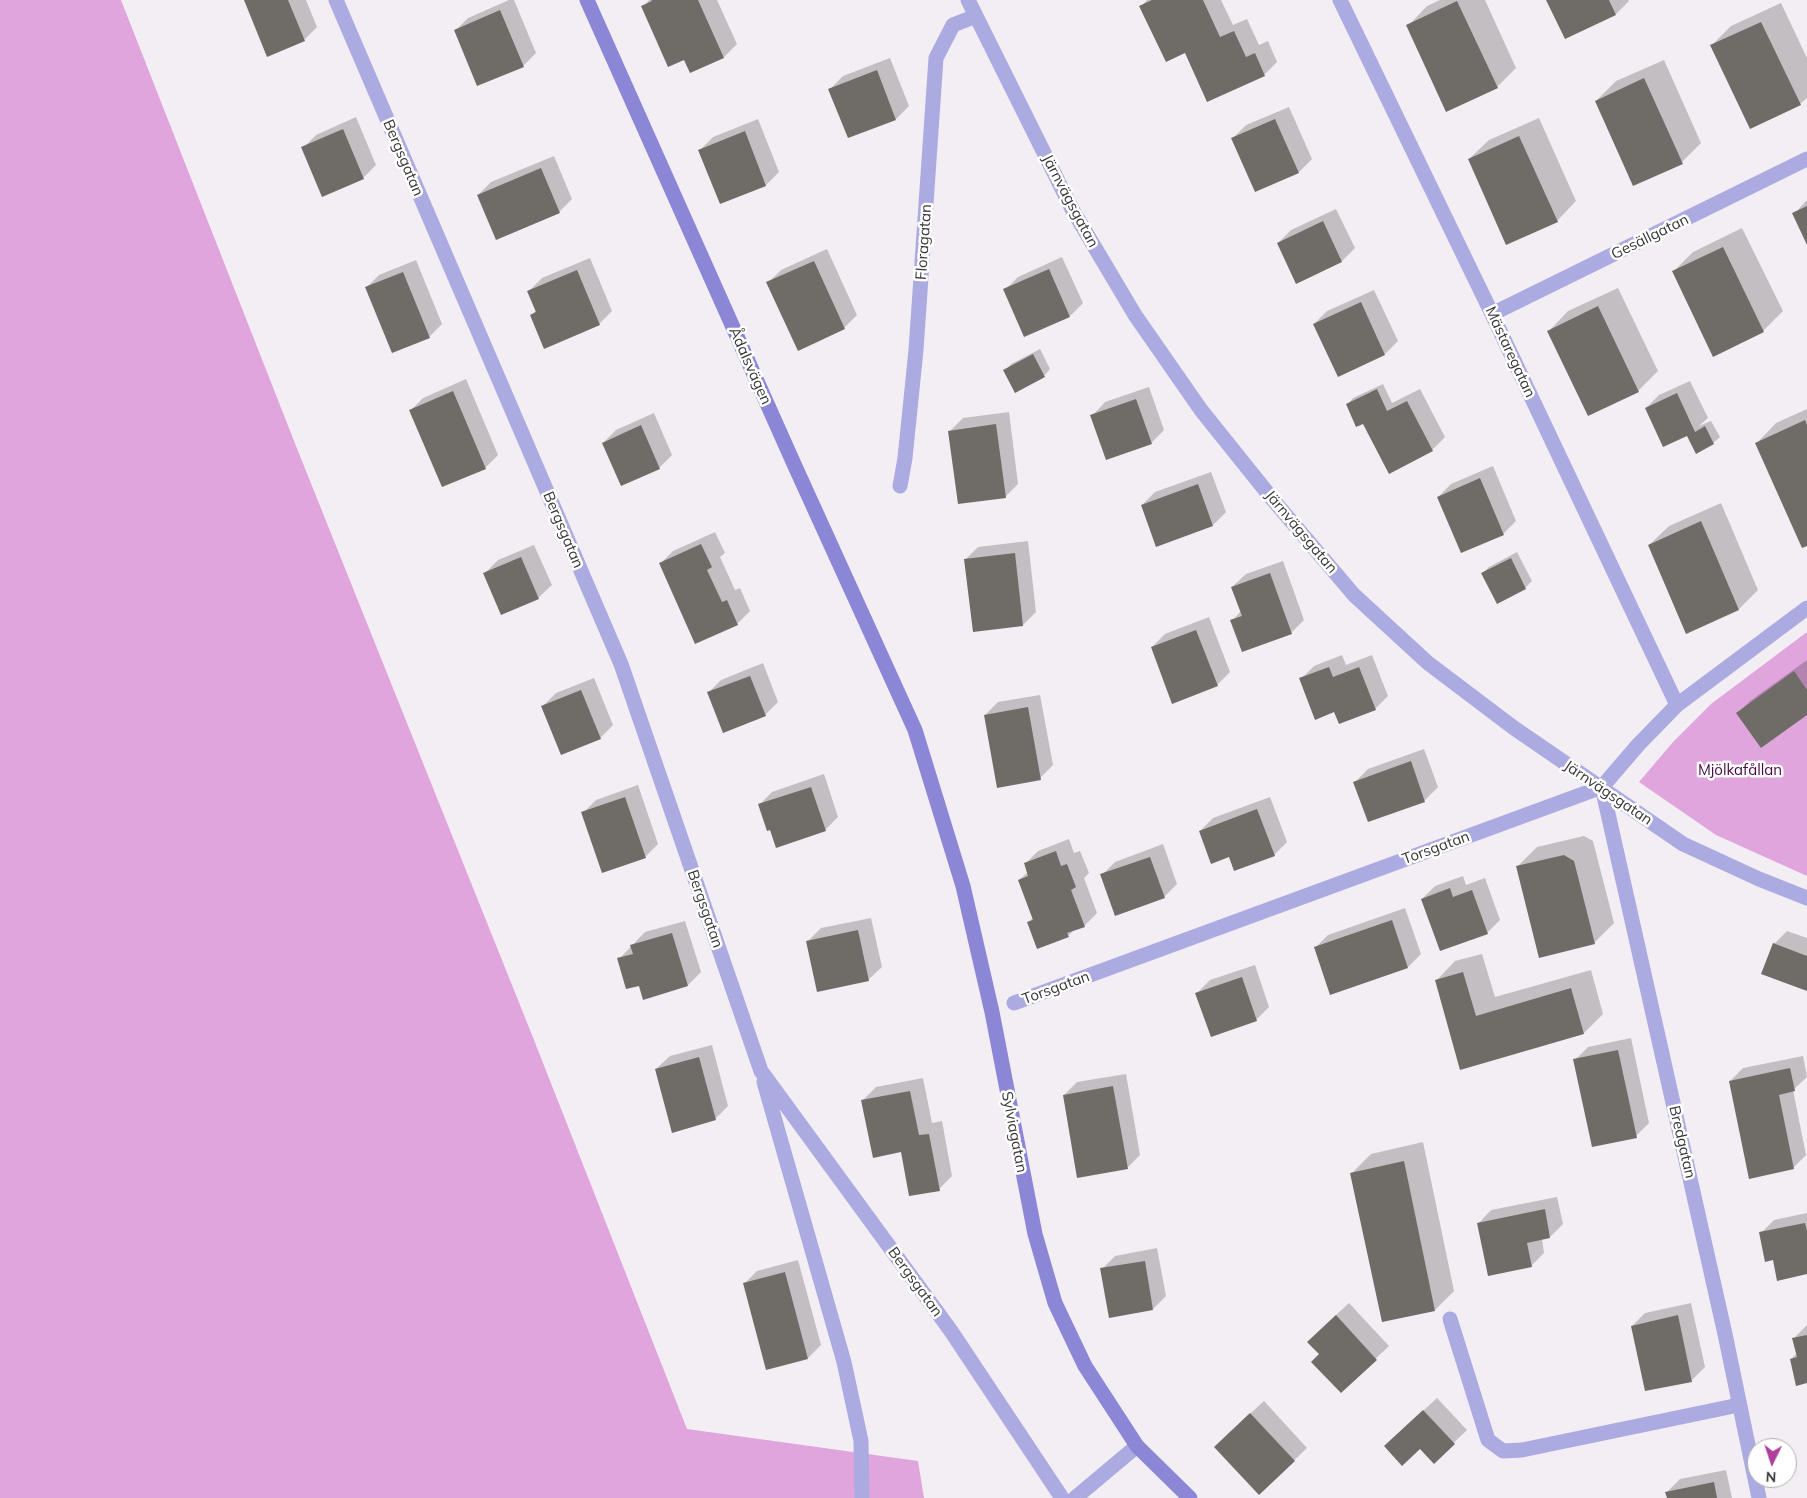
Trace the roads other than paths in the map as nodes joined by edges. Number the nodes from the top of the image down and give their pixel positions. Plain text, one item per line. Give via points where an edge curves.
1 (336, 0) edge
2 (587, 0) edge
3 (968, 0) edge
4 (1340, 0) edge
5 (976, 16) junction
6 (1807, 159) edge
7 (1492, 314) junction
8 (900, 486) dead end
9 (1807, 608) edge
10 (1677, 705) junction
11 (915, 730) joint
12 (1602, 787) junction
13 (1807, 898) edge
14 (1014, 1003) dead end
15 (759, 1065) junction
16 (1450, 1319) dead end
17 (1739, 1405) junction
18 (1137, 1446) junction
19 (862, 1498) edge
20 (1062, 1498) edge
21 (1075, 1498) edge
22 (1190, 1498) edge
23 (1759, 1498) edge

1 - 15 street, Bergsgatan via 621,664
2 - 11 main road, Ådalsvägen
3 - 5 street, Järnvägsgatan
4 - 7 street, Mästaregatan
5 - 8 street, Floragatan via 953,25 936,58 916,350
5 - 12 street, Järnvägsgatan via 1072,209 1135,315 1201,410 1268,494 1354,595 1428,663 1514,728
6 - 7 street, Gesällgatan
7 - 10 street, Mästaregatan
9 - 10 street, Torsgatan
10 - 12 street, Torsgatan
11 - 18 main road, Sylviagatan via 963,886 992,1012 1035,1234 1055,1303 1085,1366
12 - 13 street, Järnvägsgatan via 1683,844
12 - 14 street, Torsgatan
12 - 17 street, Bredgatan
15 - 19 street, Bergsgatan via 844,1362 861,1440
15 - 20 street, Bergsgatan via 951,1331
16 - 17 street via 1488,1440 1504,1451
17 - 23 street, Bredgatan
18 - 21 street
18 - 22 main road, Sylviagatan

